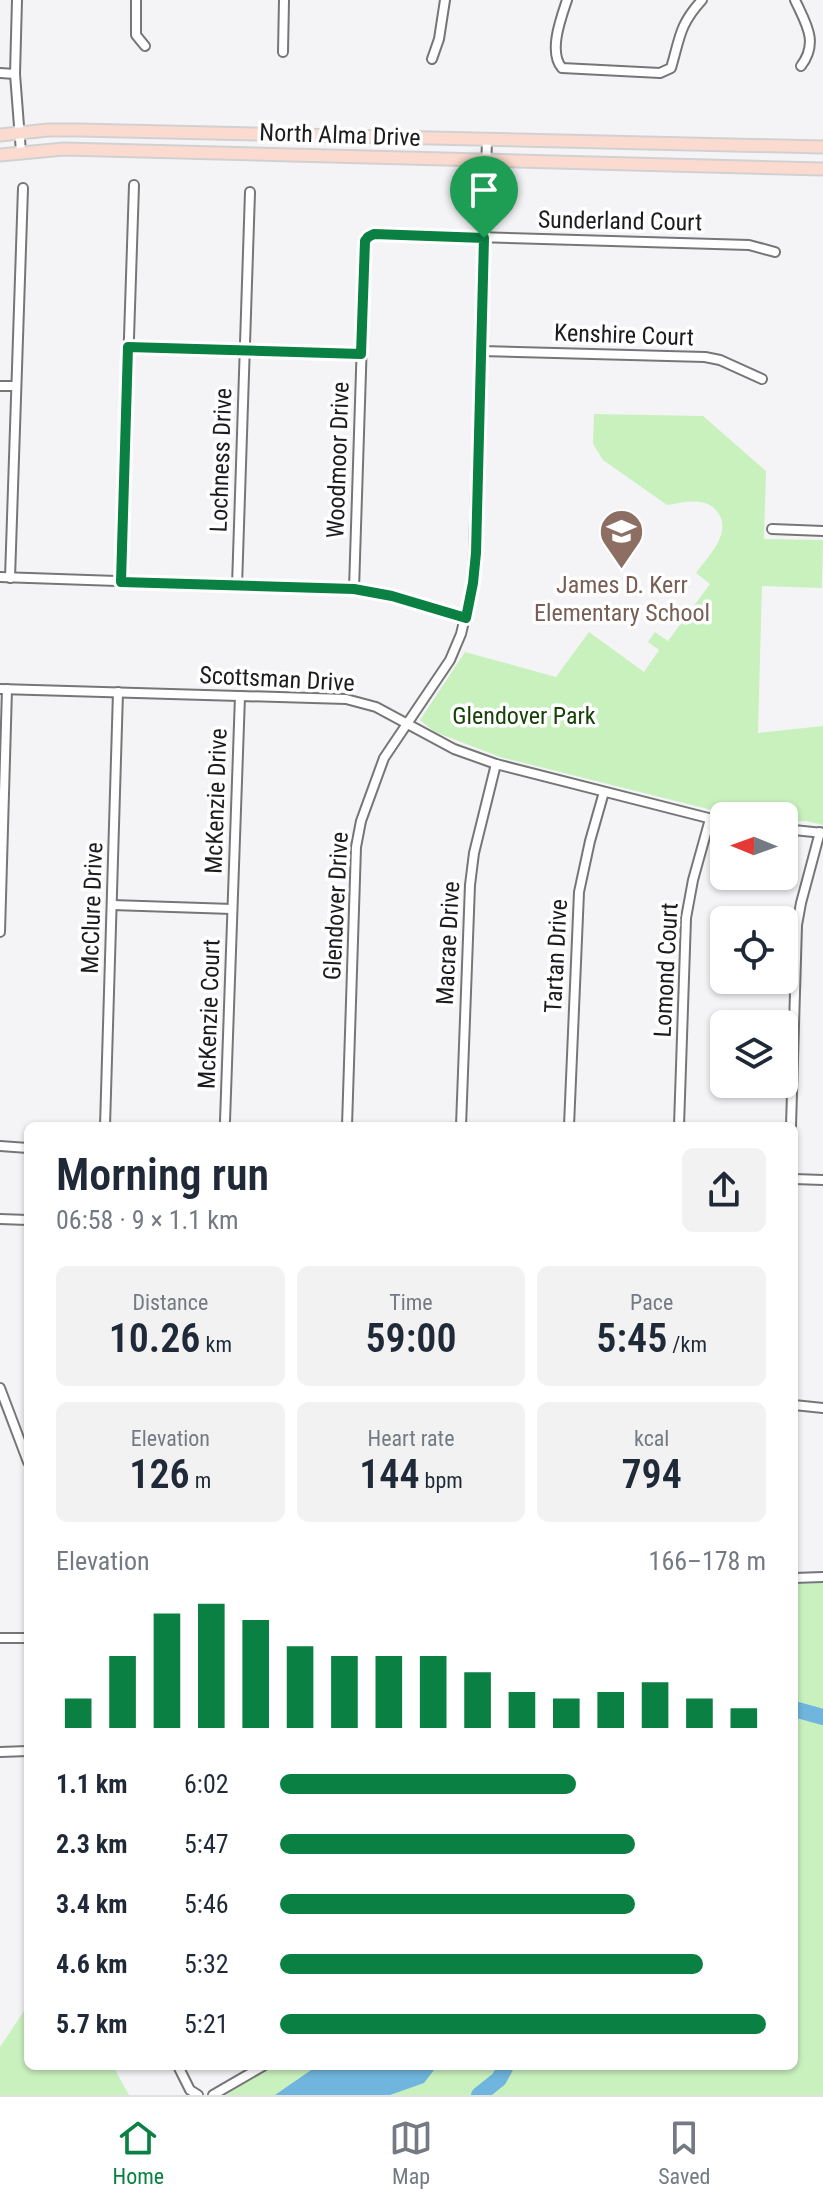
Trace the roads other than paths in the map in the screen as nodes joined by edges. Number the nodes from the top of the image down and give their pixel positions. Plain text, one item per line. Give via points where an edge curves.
1 (17, 0) edge
2 (136, 0) edge
3 (284, 0) edge
4 (445, 0) edge
5 (567, 0) edge
6 (702, 0) edge
7 (795, 0) edge
8 (145, 46) dead end
9 (283, 52) dead end
10 (432, 59) dead end
11 (801, 66) dead end
12 (0, 73) edge
13 (15, 74) junction
14 (19, 132) junction
15 (0, 135) edge
16 (487, 140) junction
17 (823, 147) edge
18 (21, 152) junction
19 (0, 155) edge
20 (487, 161) junction
21 (823, 169) edge
22 (134, 185) dead end
23 (23, 188) dead end
24 (250, 192) dead end
25 (368, 237) joint
26 (484, 238) junction
27 (775, 252) dead end
28 (128, 347) junction
29 (245, 350) junction
30 (481, 351) junction
31 (361, 354) junction
32 (762, 379) dead end
33 (0, 386) edge
34 (16, 386) junction
35 (772, 529) dead end
36 (823, 531) edge
37 (5, 577) edge
38 (121, 582) junction
39 (237, 586) junction
40 (354, 589) junction
41 (466, 618) junction
42 (3, 689) edge
43 (118, 692) junction
44 (240, 696) junction
45 (408, 724) junction
46 (496, 764) junction
47 (604, 792) junction
48 (710, 819) joint
49 (798, 830) edge
50 (822, 832) edge
51 (112, 905) junction
52 (232, 909) junction
53 (0, 932) edge
54 (225, 1121) dead end
55 (105, 1122) edge
56 (347, 1122) edge
57 (461, 1122) edge
58 (569, 1122) edge
59 (679, 1122) edge
60 (791, 1122) edge
61 (0, 1146) edge
62 (24, 1148) edge
63 (798, 1179) edge
64 (823, 1180) edge
65 (0, 1219) edge
66 (24, 1220) edge
67 (0, 1388) edge
68 (798, 1405) edge
69 (823, 1408) edge
70 (24, 1451) edge
71 (823, 1577) edge
72 (798, 1578) edge
73 (0, 1638) edge
74 (24, 1638) edge
75 (24, 1751) edge
76 (0, 1752) edge
77 (180, 2070) edge
78 (256, 2070) edge
79 (198, 2095) edge
80 (213, 2095) edge

1 - 13 street
2 - 8 street via 136,35
3 - 9 street
4 - 10 street
5 - 6 street via 555,57 559,65 664,72 673,64 682,28
7 - 11 street via 811,45
12 - 13 street
13 - 14 street
14 - 15 main road, North Alma Drive
14 - 16 main road, North Alma Drive
14 - 18 street
16 - 17 main road, North Alma Drive
16 - 20 street, Glendover Drive
18 - 19 main road, North Alma Drive
18 - 20 main road, North Alma Drive
20 - 21 main road, North Alma Drive
20 - 26 street, Glendover Drive
22 - 28 street
23 - 34 street
24 - 29 street, Lochness Drive
25 - 26 street, Sunderland Court
25 - 31 street, Woodmoor Drive
26 - 27 street, Sunderland Court via 749,245
26 - 30 street, Glendover Drive
28 - 29 street
28 - 38 street
29 - 31 street
29 - 39 street, Lochness Drive
30 - 32 street, Kenshire Court via 705,357
30 - 41 street, Glendover Drive via 476,553
31 - 40 street, Woodmoor Drive
33 - 34 street
34 - 37 street
35 - 36 street
37 - 38 street
38 - 39 street
39 - 40 street
40 - 41 street
41 - 45 street, Glendover Drive via 450,660
42 - 43 street, Scottsman Drive
42 - 53 street
43 - 44 street, Scottsman Drive
43 - 51 street, McClure Drive
44 - 45 street, Scottsman Drive via 346,699
44 - 52 street, McKenzie Drive
45 - 46 street, Scottsman Drive
45 - 56 street, Glendover Drive via 384,758 356,847
46 - 47 street, Scottsman Drive
46 - 57 street, Macrae Drive via 470,885
47 - 48 street, Scottsman Drive
47 - 58 street, Tartan Drive via 579,892
48 - 59 street, Lomond Court via 686,918
49 - 50 street
50 - 60 street via 797,925
51 - 52 street
51 - 55 street, McClure Drive
52 - 54 street, McKenzie Court
61 - 62 street
63 - 64 street
65 - 66 street
67 - 70 street
68 - 69 street
71 - 72 street
73 - 74 street
75 - 76 street
77 - 79 street
78 - 80 street

